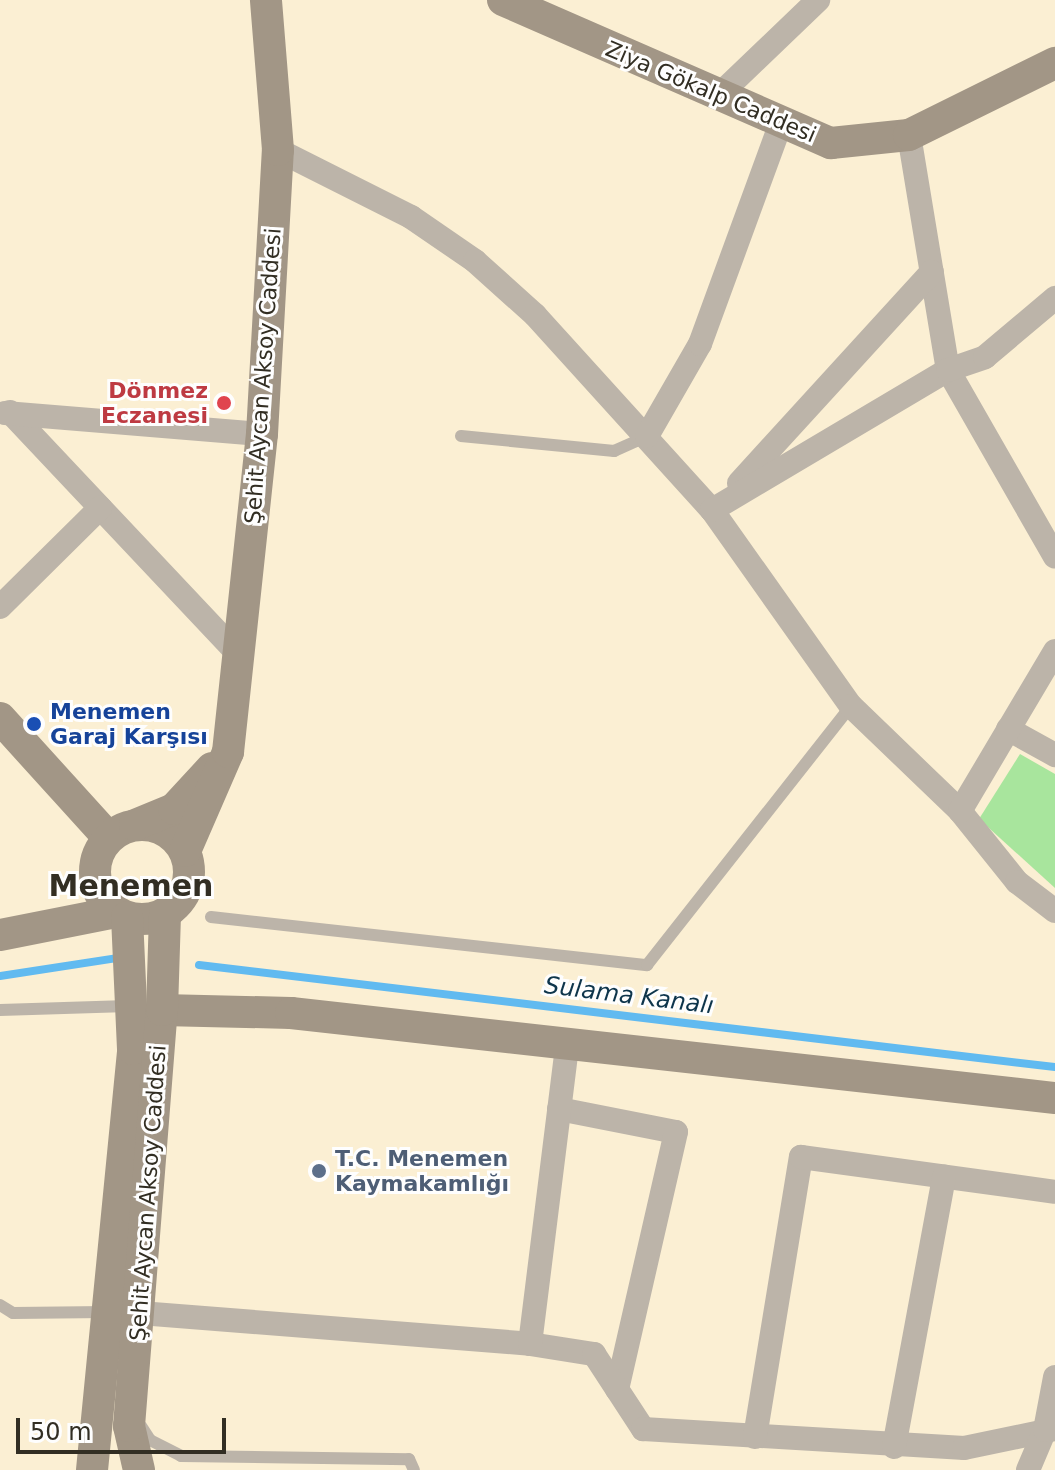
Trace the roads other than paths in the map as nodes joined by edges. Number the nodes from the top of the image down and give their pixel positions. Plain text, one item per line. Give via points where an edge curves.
1 (266, 0) edge
2 (503, 0) edge
3 (818, 0) edge
4 (1055, 63) edge
5 (718, 96) junction
6 (781, 123) junction
7 (909, 135) junction
8 (278, 150) junction
9 (932, 272) junction
10 (1055, 298) edge
11 (948, 370) junction
12 (5, 413) edge
13 (262, 434) junction
14 (461, 436) dead end
15 (647, 436) junction
16 (717, 505) junction
17 (100, 508) junction
18 (1055, 557) edge
19 (0, 607) edge
20 (1055, 651) edge
21 (240, 656) junction
22 (851, 706) junction
23 (0, 718) edge
24 (1008, 729) junction
25 (228, 752) junction
26 (1055, 755) edge
27 (960, 811) junction
28 (121, 832) junction
29 (185, 851) junction
30 (1055, 911) edge
31 (121, 914) junction
32 (165, 914) junction
33 (211, 917) dead end
34 (0, 935) edge
35 (147, 1008) junction
36 (0, 1010) edge
37 (568, 1040) junction
38 (1055, 1098) edge
39 (559, 1109) junction
40 (944, 1177) junction
41 (1055, 1192) edge
42 (0, 1305) edge
43 (125, 1312) junction
44 (530, 1344) junction
45 (1055, 1377) edge
46 (617, 1389) junction
47 (131, 1401) junction
48 (1050, 1429) edge
49 (755, 1437) junction
50 (894, 1447) junction
51 (92, 1470) edge
52 (139, 1470) edge
53 (414, 1470) edge
54 (1028, 1470) edge

1 - 8 street, Şehit Aycan Aksoy Caddesi
2 - 5 street, Ziya Gökalp Caddesi
3 - 5 street
4 - 7 street, Ziya Gökalp Caddesi
5 - 6 street, Ziya Gökalp Caddesi
6 - 7 street, Ziya Gökalp Caddesi via 831,143
6 - 15 street via 700,344
7 - 9 street
8 - 13 street, Şehit Aycan Aksoy Caddesi
8 - 15 street via 411,217 475,261 535,315
9 - 11 street
9 - 16 street
10 - 11 street via 985,357
11 - 16 street
11 - 18 street
12 - 13 street
12 - 17 street
13 - 21 street, Şehit Aycan Aksoy Caddesi
14 - 15 lane via 614,451
15 - 16 street
16 - 22 street
17 - 19 street
17 - 21 street
20 - 24 street
21 - 25 street, Şehit Aycan Aksoy Caddesi
22 - 27 street
22 - 33 lane via 647,965
23 - 28 street
24 - 26 street
24 - 27 street
25 - 28 street via 174,809
25 - 29 street, Şehit Aycan Aksoy Caddesi
27 - 30 street via 1017,882
28 - 29 street via 163,829
28 - 31 street via 96,862 95,877 105,902
29 - 32 street via 185,893
31 - 32 street
31 - 34 street
31 - 35 street, Şehit Aycan Aksoy Caddesi
32 - 35 street, Şehit Aycan Aksoy Caddesi
35 - 36 lane
35 - 37 street via 291,1013
35 - 43 street, Şehit Aycan Aksoy Caddesi
37 - 38 street
37 - 39 street
39 - 44 street
39 - 46 street via 676,1132
40 - 41 street
40 - 49 street via 801,1157
40 - 50 street
42 - 43 lane via 13,1313
43 - 44 street
43 - 47 street, Şehit Aycan Aksoy Caddesi
43 - 51 street, Şehit Aycan Aksoy Caddesi
44 - 46 street via 594,1354
45 - 48 street
46 - 49 street via 643,1429
47 - 52 street, Şehit Aycan Aksoy Caddesi via 129,1426
47 - 53 lane via 150,1440 181,1456 409,1459
48 - 50 street via 964,1448
48 - 54 street
49 - 50 street

